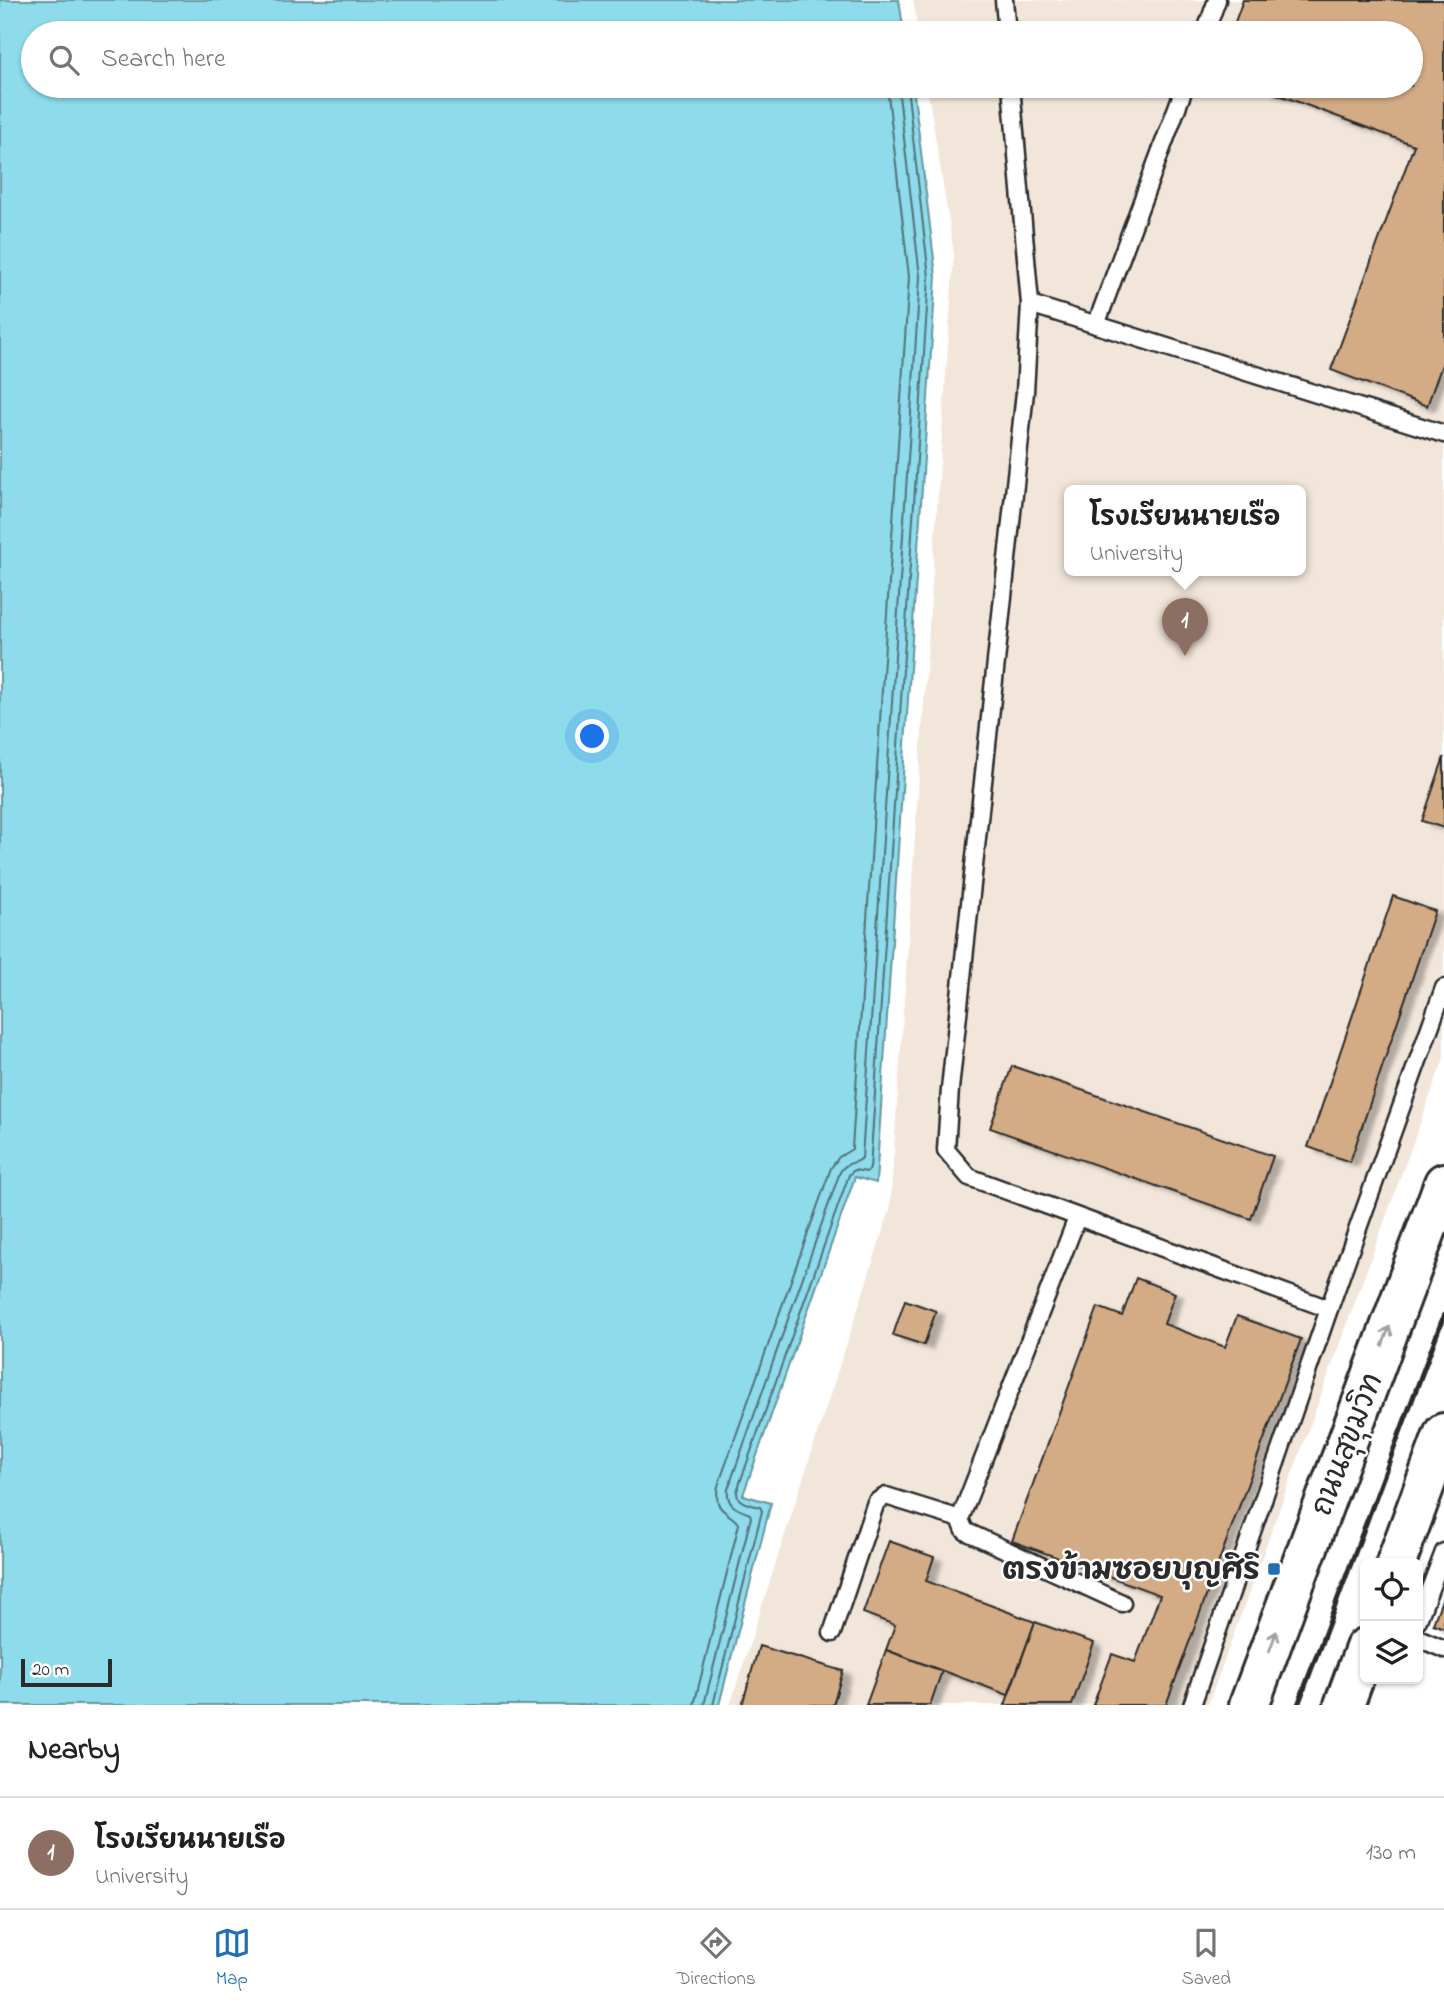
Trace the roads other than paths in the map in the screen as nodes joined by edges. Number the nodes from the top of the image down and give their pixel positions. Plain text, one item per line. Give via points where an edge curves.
1 (1004, 0) edge
2 (1217, 0) edge
3 (1006, 21) edge
4 (1209, 21) edge
5 (1013, 98) edge
6 (1181, 98) edge
7 (1030, 304) junction
8 (1096, 324) junction
9 (1444, 434) edge
10 (1444, 988) edge
11 (1444, 1183) edge
12 (1077, 1218) junction
13 (1329, 1309) junction
14 (1444, 1433) edge
15 (960, 1519) junction
16 (1444, 1552) edge
17 (1398, 1558) edge
18 (1122, 1603) dead end
19 (1423, 1607) edge
20 (832, 1633) dead end
21 (1423, 1640) edge
22 (1444, 1649) edge
23 (1360, 1662) edge
24 (1192, 1705) edge
25 (1249, 1705) edge
26 (1344, 1705) edge

1 - 3 lane
2 - 4 lane
5 - 7 lane
6 - 8 lane
7 - 8 lane
7 - 12 lane via 1025,392 946,1150 969,1178
8 - 9 lane
10 - 13 lane
25 -> 11 highway, ถนนสุขุมวิท
12 - 13 lane
12 - 15 lane
13 - 24 lane
14 - 17 highway via 1427,1498
15 - 18 lane via 965,1531
15 - 20 lane via 886,1496 876,1502
16 - 19 lane
21 - 22 lane
23 - 26 highway

